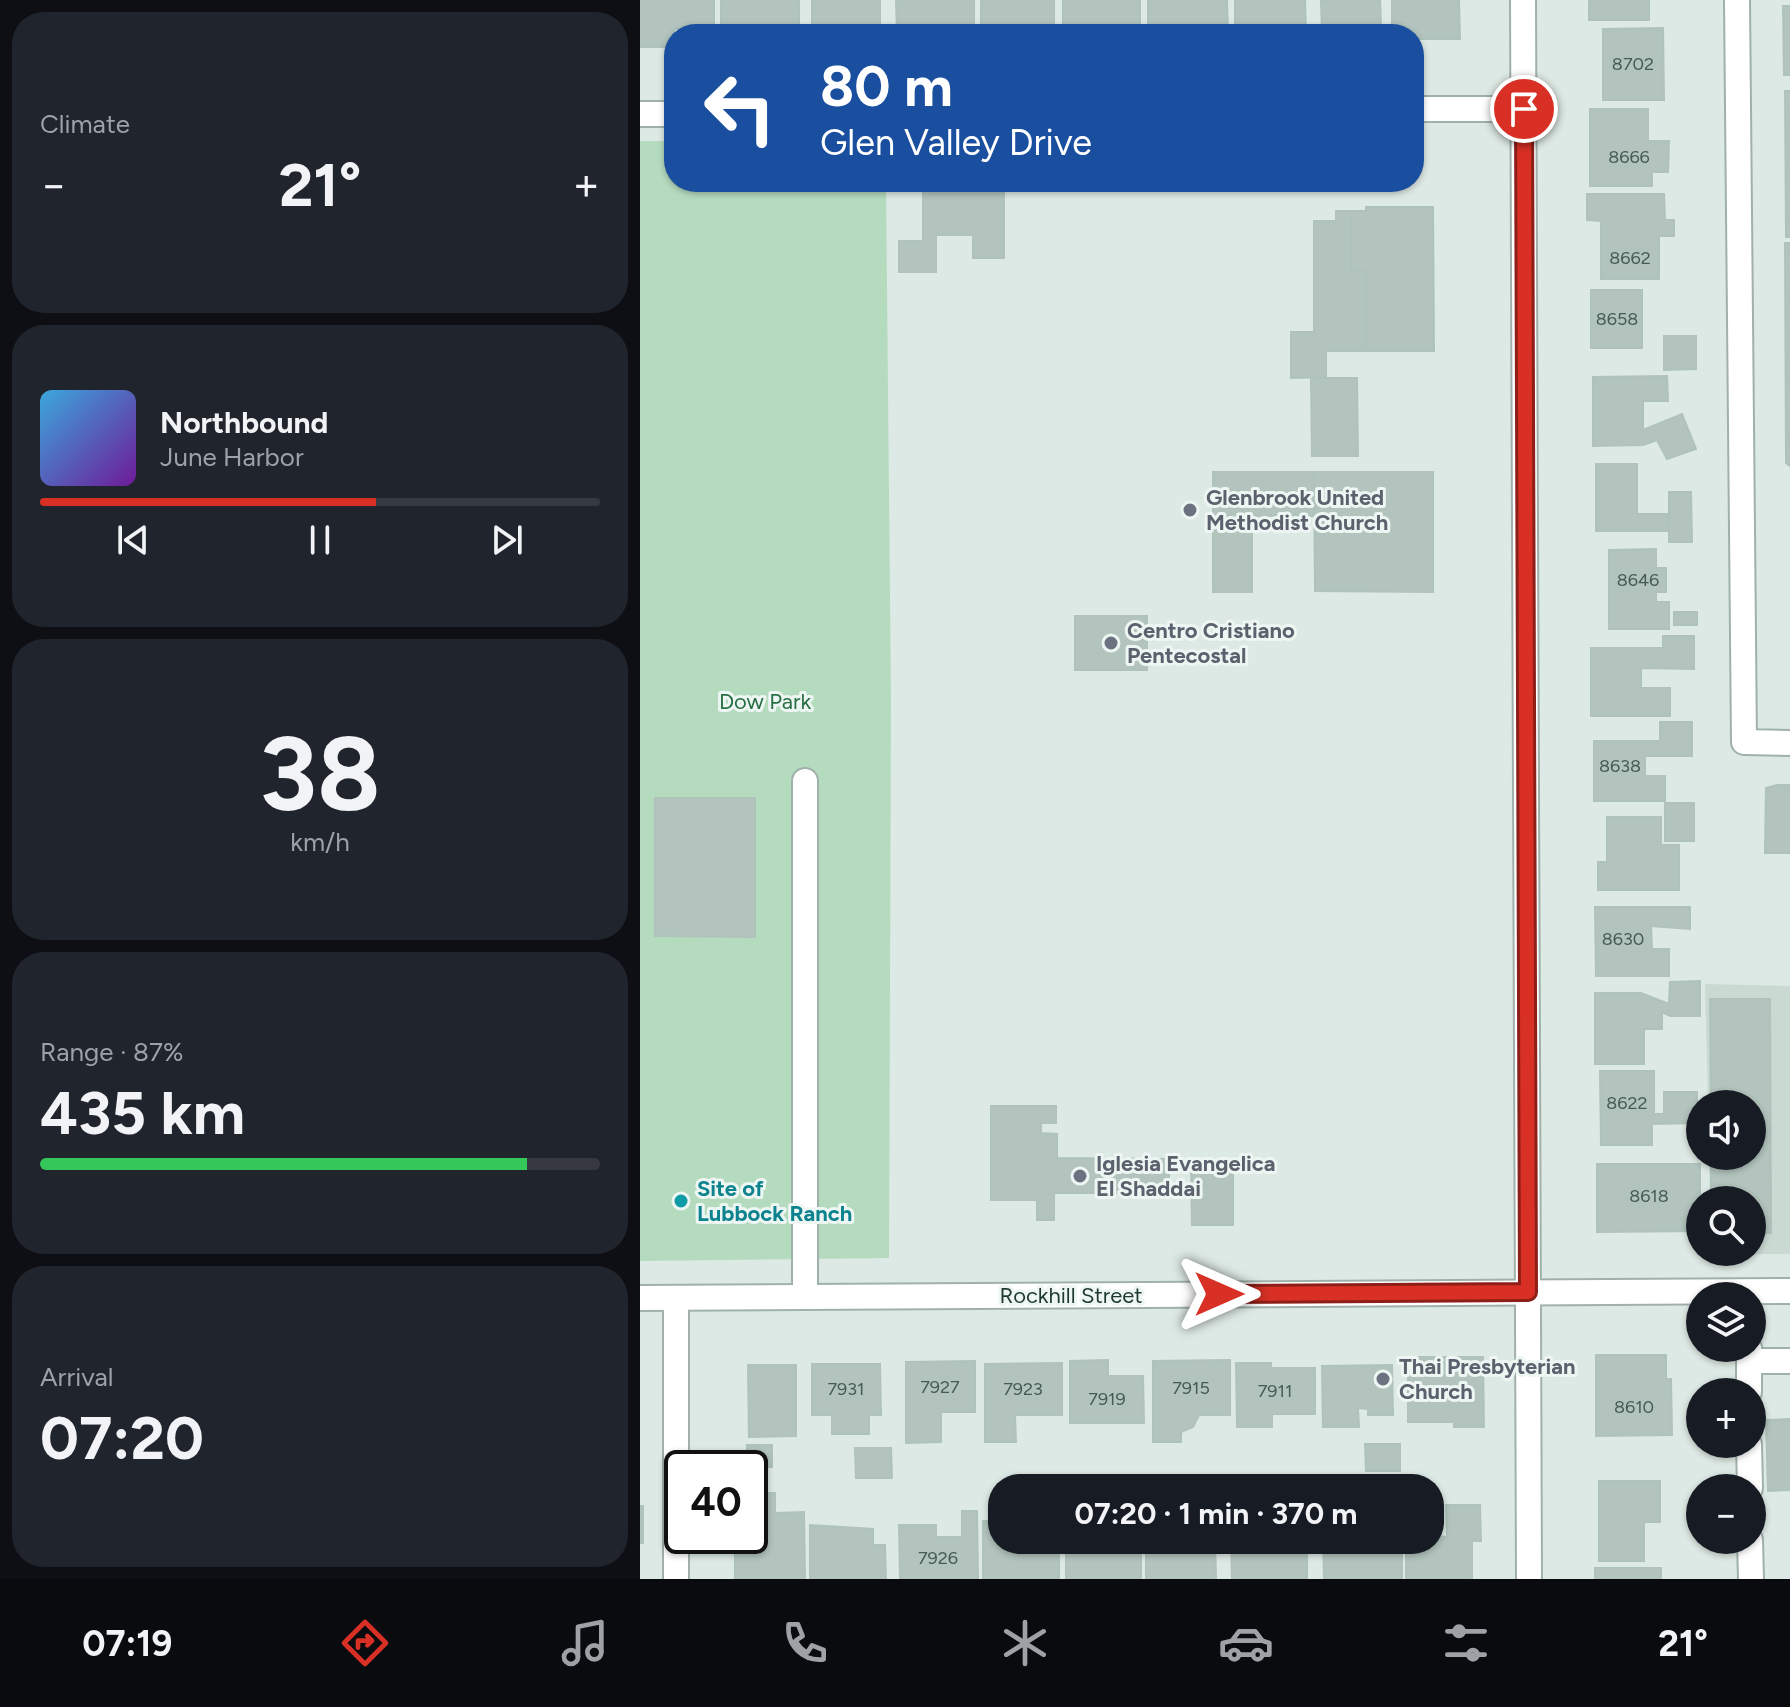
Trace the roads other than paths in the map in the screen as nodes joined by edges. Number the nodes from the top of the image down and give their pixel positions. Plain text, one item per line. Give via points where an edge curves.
1 (1523, 0) edge
2 (1737, 0) edge
3 (1424, 109) edge
4 (1524, 109) junction
5 (640, 114) edge
6 (664, 114) edge
7 (1790, 743) edge
8 (805, 781) dead end
9 (1790, 1291) edge
10 (1528, 1292) junction
11 (1686, 1293) edge
12 (1766, 1293) edge
13 (805, 1297) junction
14 (640, 1298) edge
15 (676, 1298) junction
16 (1766, 1357) edge
17 (1790, 1361) edge
18 (1750, 1554) edge
19 (676, 1579) edge
20 (1529, 1579) edge
21 (1751, 1579) edge

1 - 4 street
2 - 7 street via 1744,742
3 - 4 street
4 - 10 street
5 - 6 street
8 - 13 street
9 - 12 street, Rockhill Street
10 - 11 street, Rockhill Street
10 - 13 street, Rockhill Street
10 - 20 street
13 - 15 street, Rockhill Street
14 - 15 street, Rockhill Street
15 - 19 street
16 - 17 street
18 - 21 street

